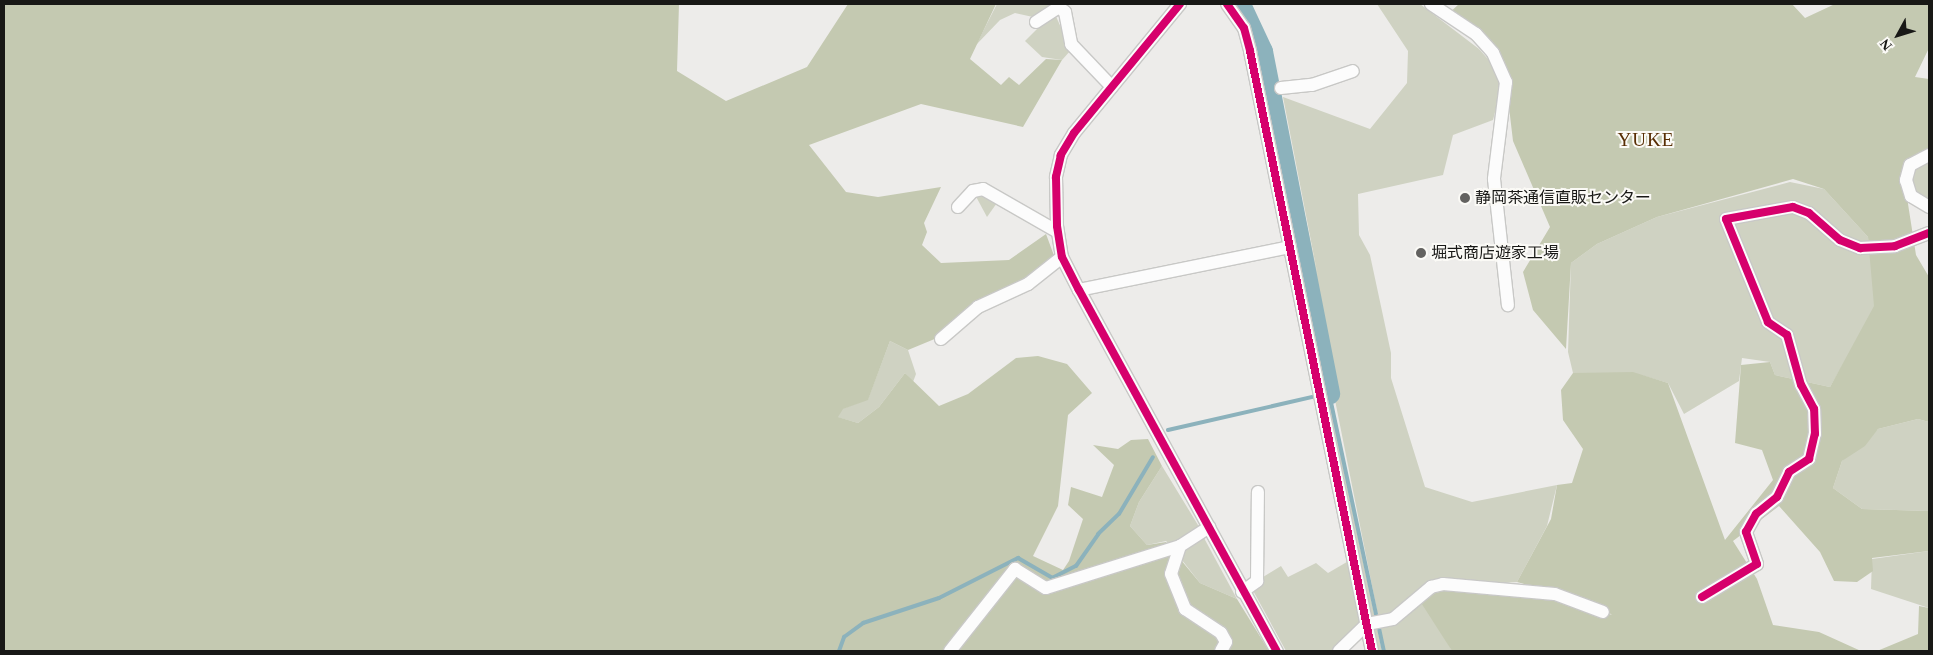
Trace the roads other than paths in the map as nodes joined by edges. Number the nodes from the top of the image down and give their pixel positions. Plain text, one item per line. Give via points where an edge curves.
1 (1180, 4) edge
2 (1227, 4) edge
3 (1431, 4) edge
4 (1036, 22) dead end
5 (1353, 71) dead end
6 (1112, 87) junction
7 (1281, 88) dead end
8 (1929, 155) edge
9 (958, 207) dead end
10 (1929, 207) edge
11 (1058, 232) junction
12 (1929, 233) edge
13 (1290, 247) junction
14 (1062, 256) junction
15 (1078, 290) junction
16 (1508, 305) dead end
17 (941, 339) dead end
18 (1258, 492) dead end
19 (1209, 527) junction
20 (1180, 546) junction
21 (1242, 592) junction
22 (1702, 597) dead end
23 (1603, 612) dead end
24 (1370, 624) junction
25 (950, 651) edge
26 (1221, 651) edge
27 (1277, 651) edge
28 (1339, 651) edge
29 (1372, 651) edge

1 - 6 street
2 - 13 street via 1244,28 1250,51
3 - 16 street via 1476,34 1493,53 1506,82 1494,180
4 - 6 street via 1059,7 1065,12 1071,44
5 - 7 street via 1312,85
6 - 11 street via 1061,155 1054,202
8 - 10 street via 1910,165 1906,180 1911,196
9 - 11 street via 973,191 983,190
11 - 14 street
12 - 22 street via 1895,246 1860,248 1840,240 1809,213 1793,207 1726,219 1768,322 1788,335 1801,386 1814,409 1815,434 1809,459 1789,472 1777,497 1756,514 1746,532 1757,564
13 - 15 street
13 - 24 street
14 - 15 street
14 - 17 street via 1028,284 978,307
15 - 19 street
18 - 21 street via 1257,581
19 - 20 street
19 - 21 street
20 - 25 street via 1046,588 1015,570
20 - 26 street via 1171,574 1178,592 1185,609 1221,633 1226,642
21 - 27 street
23 - 24 street via 1554,594 1444,584 1431,587 1386,620
24 - 28 street
24 - 29 street

